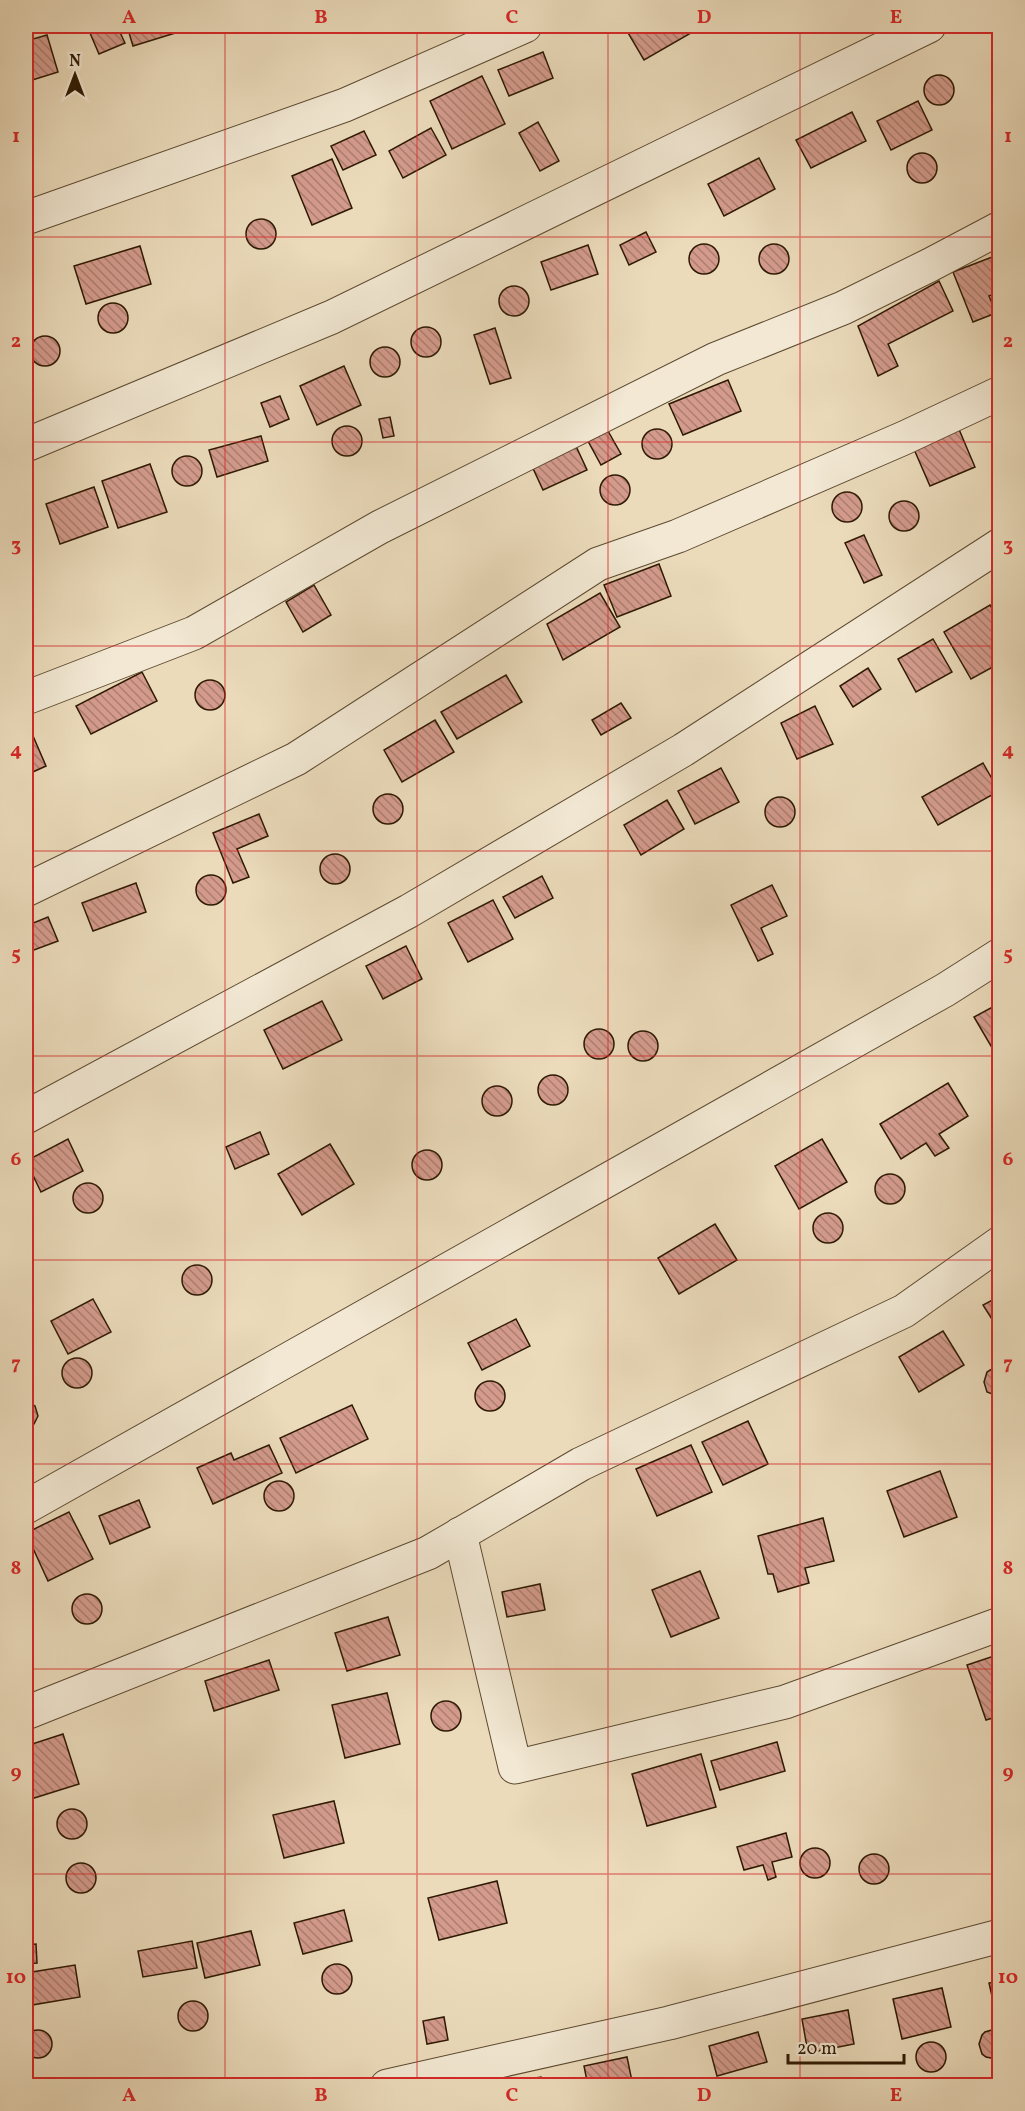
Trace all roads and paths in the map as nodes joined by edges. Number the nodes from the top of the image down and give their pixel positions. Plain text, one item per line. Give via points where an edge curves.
1 (525, 26) edge
2 (929, 26) edge
3 (26, 218) edge
4 (999, 228) edge
5 (999, 393) edge
6 (26, 445) edge
7 (999, 544) edge
8 (26, 698) edge
9 (26, 890) edge
10 (999, 955) edge
11 (26, 1118) edge
12 (999, 1243) edge
13 (26, 1507) edge
14 (460, 1534) junction
15 (999, 1624) edge
16 (26, 1713) edge
17 (999, 1936) edge
18 (387, 2085) edge

1 - 3 street via 345,105
2 - 6 street via 332,317
4 - 8 street via 843,308 716,359 401,516 194,633
5 - 9 street via 678,536 598,564 296,759
7 - 11 street via 663,762 409,911
10 - 13 street via 945,990
12 - 14 street via 904,1311 581,1464
14 - 15 street via 515,1767 785,1702
14 - 16 street via 428,1553
17 - 18 street via 669,2023

